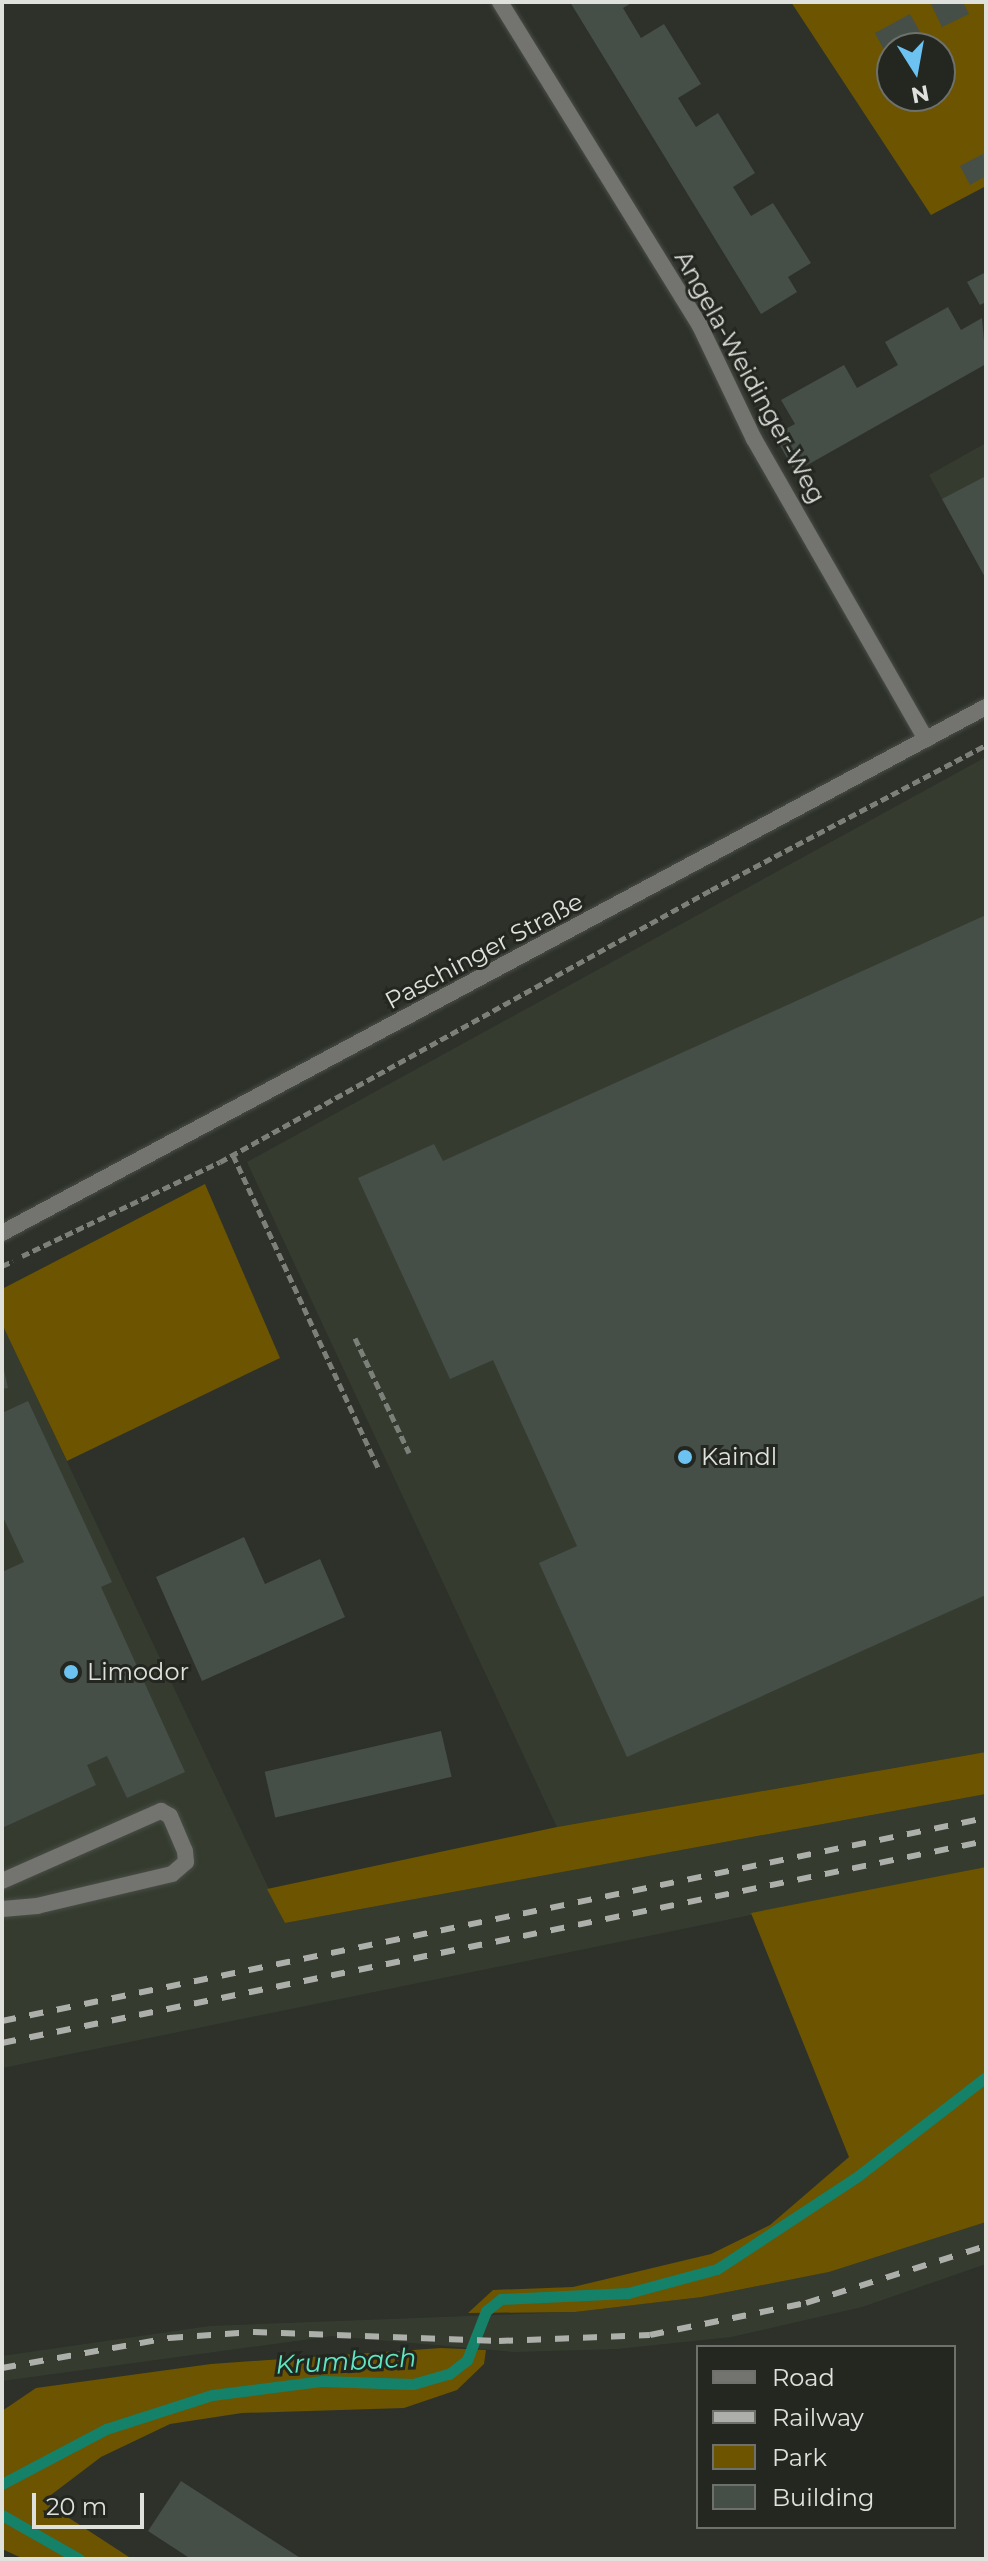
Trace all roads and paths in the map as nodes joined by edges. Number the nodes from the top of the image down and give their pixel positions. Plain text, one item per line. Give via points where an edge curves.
1 (500, 2) edge
2 (986, 707) edge
3 (926, 739) junction
4 (986, 745) edge
5 (233, 1155) junction
6 (2, 1233) edge
7 (2, 1266) edge
8 (355, 1338) dead end
9 (409, 1453) dead end
10 (378, 1468) dead end
11 (2, 1881) edge
12 (2, 1909) edge

1 - 3 street, Angela-Weidinger-Weg via 700,326 754,439
2 - 3 street, Paschinger Straße
3 - 6 street, Paschinger Straße
4 - 5 path via 711,890
5 - 7 path
5 - 10 path
8 - 9 path
11 - 12 street via 161,1811 170,1816 185,1851 186,1862 172,1874 37,1906

